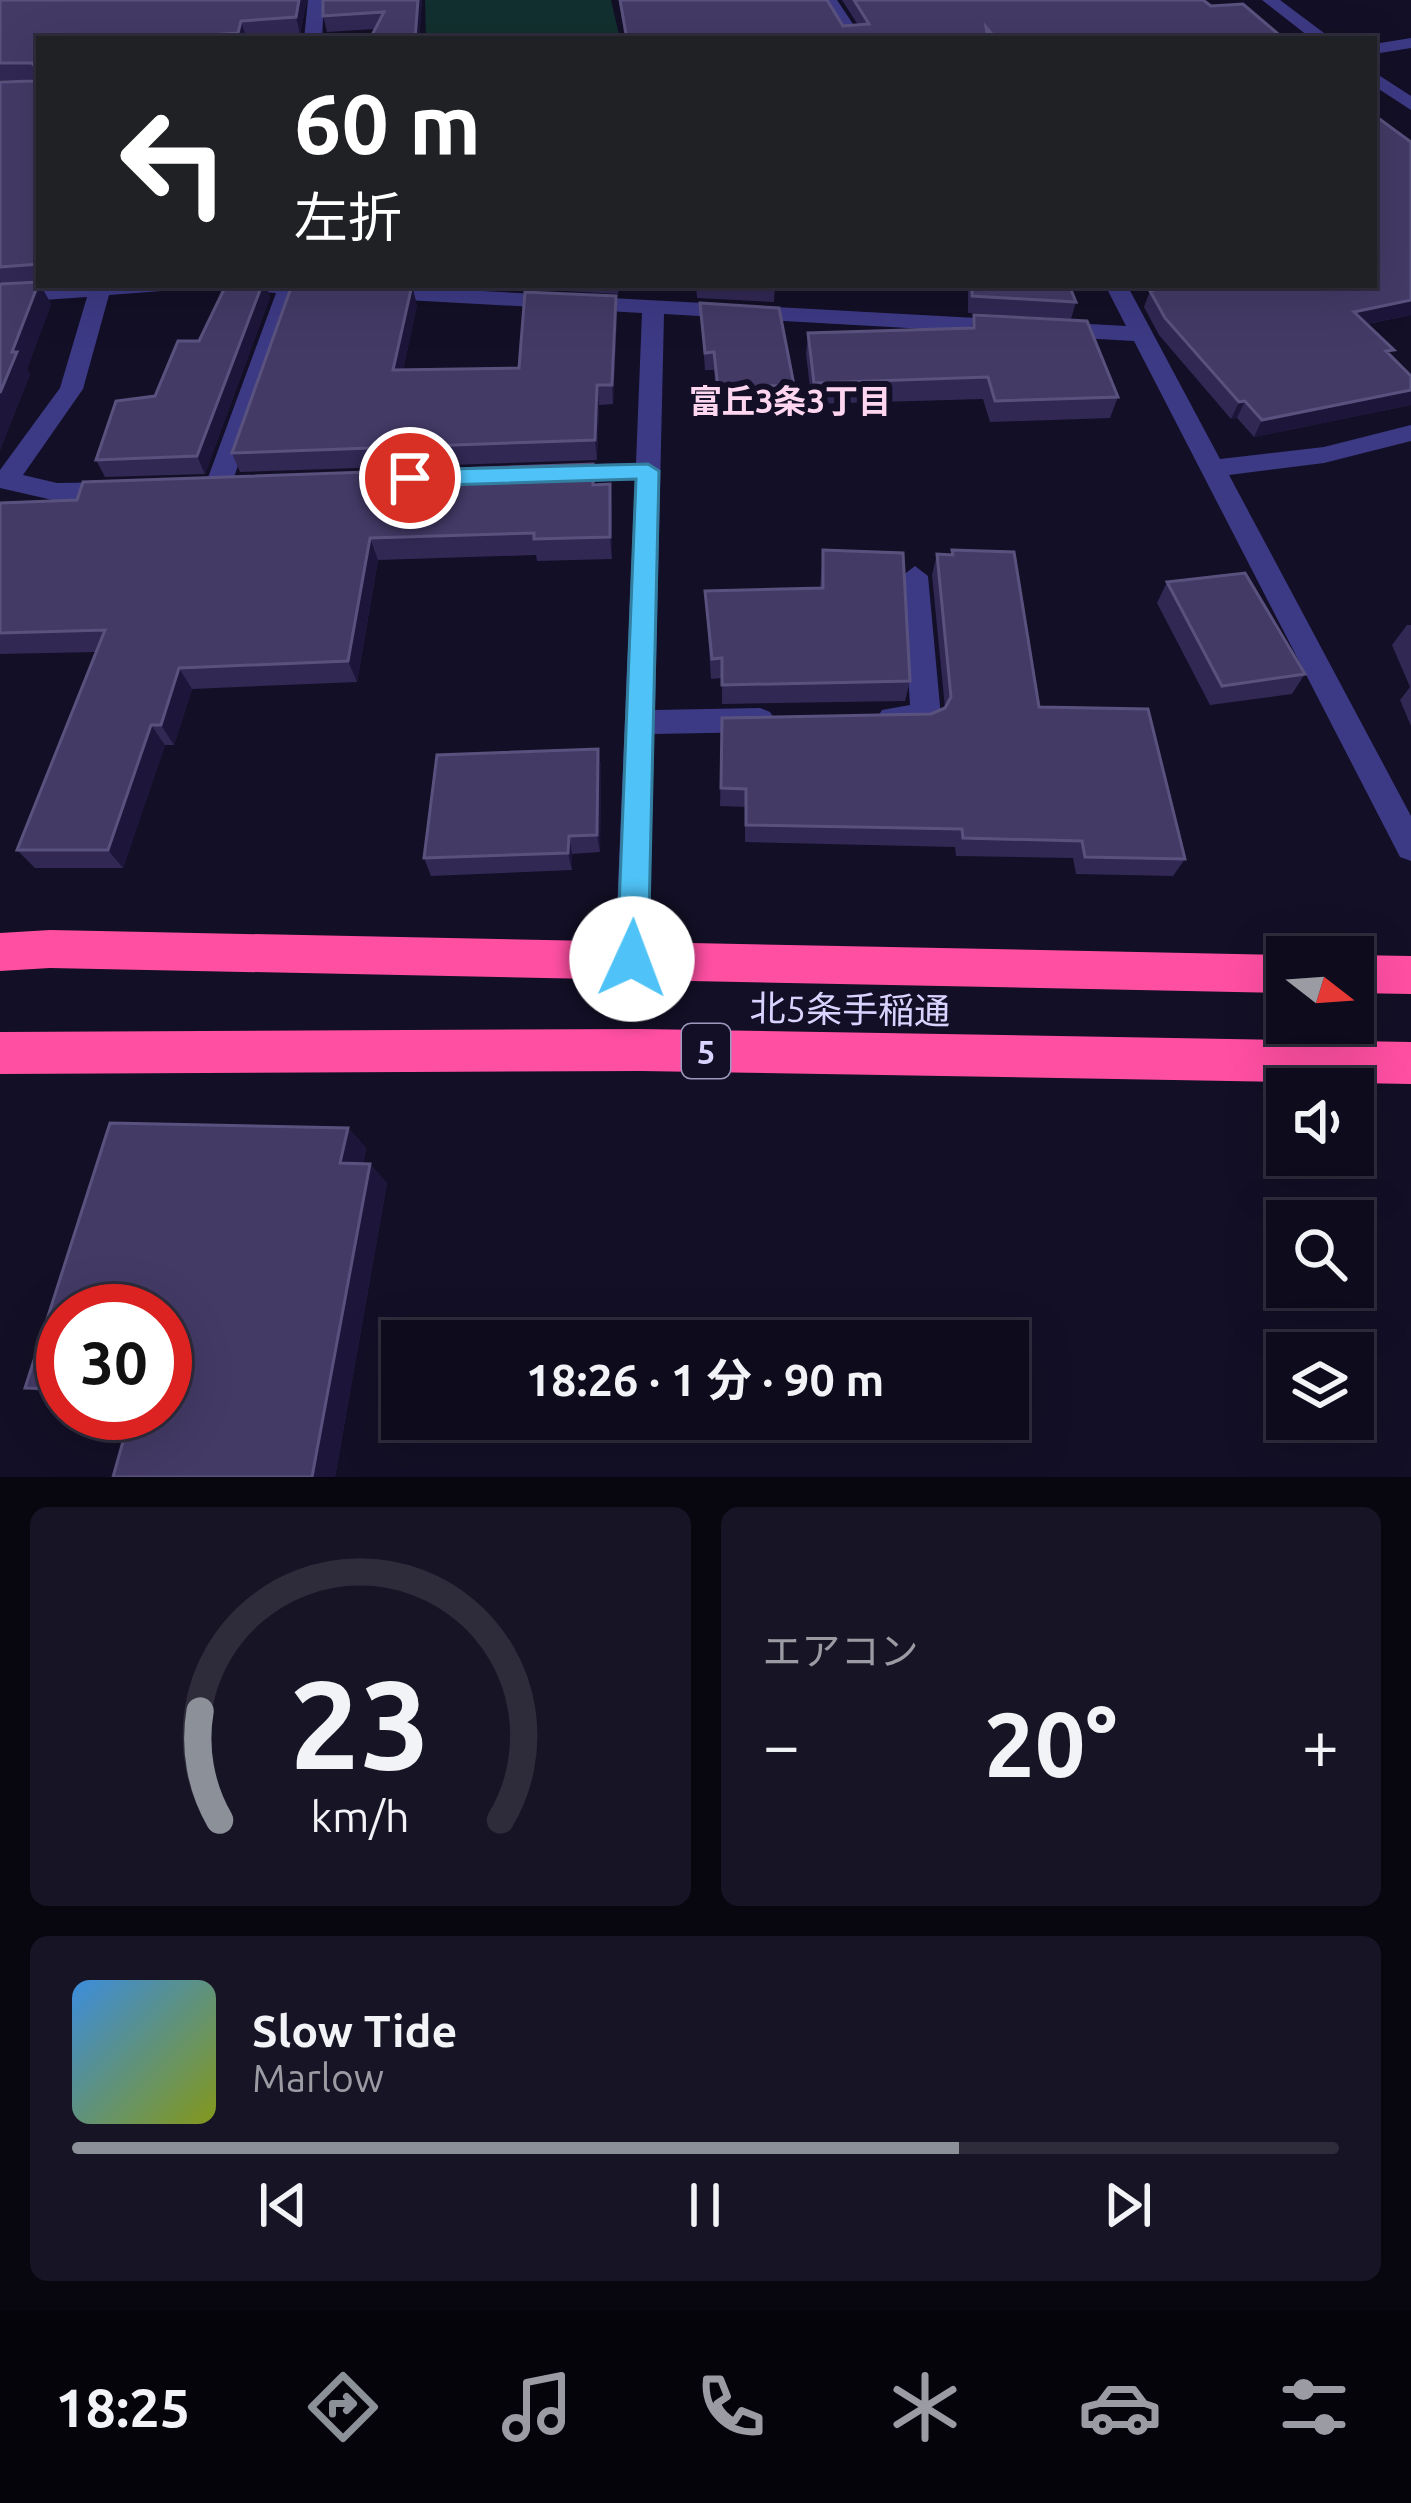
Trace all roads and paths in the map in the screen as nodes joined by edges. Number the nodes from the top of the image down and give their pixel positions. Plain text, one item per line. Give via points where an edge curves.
1 (316, 0) edge
2 (829, 0) edge
3 (1270, 0) edge
4 (313, 36) edge
5 (852, 36) edge
6 (1319, 36) edge
7 (1411, 43) edge
8 (1377, 49) edge
9 (1377, 79) edge
10 (1411, 105) edge
11 (125, 288) edge
12 (290, 288) edge
13 (309, 288) edge
14 (1118, 288) edge
15 (100, 290) junction
16 (0, 296) edge
17 (653, 306) junction
18 (1142, 334) junction
19 (1411, 433) edge
20 (1212, 469) junction
21 (648, 471) junction
22 (529, 475) edge
23 (4, 479) edge
24 (219, 483) edge
25 (150, 487) edge
26 (915, 576) dead end
27 (855, 718) edge
28 (783, 719) edge
29 (640, 722) junction
30 (1411, 847) edge
31 (0, 952) edge
32 (632, 959) junction
33 (1266, 974) edge
34 (1374, 974) edge
35 (1411, 975) edge
36 (0, 1052) edge
37 (1411, 1063) edge

1 - 4 street
2 - 5 street
3 - 6 street
7 - 8 street
9 - 10 street
11 - 15 street
12 - 24 street
13 - 17 street
14 - 18 street
15 - 16 street
15 - 23 street via 71,389
17 - 18 street
17 - 21 street
18 - 20 street
19 - 20 street
20 - 30 street
21 - 22 street
21 - 29 street
23 - 25 street via 57,491
26 - 27 street via 926,717
28 - 29 street
29 - 32 street
31 - 32 highway, 北5条手稲通
32 - 33 highway, 北5条手稲通
34 - 35 highway
36 - 37 highway, 北5条手稲通 / 5 via 640,1050

